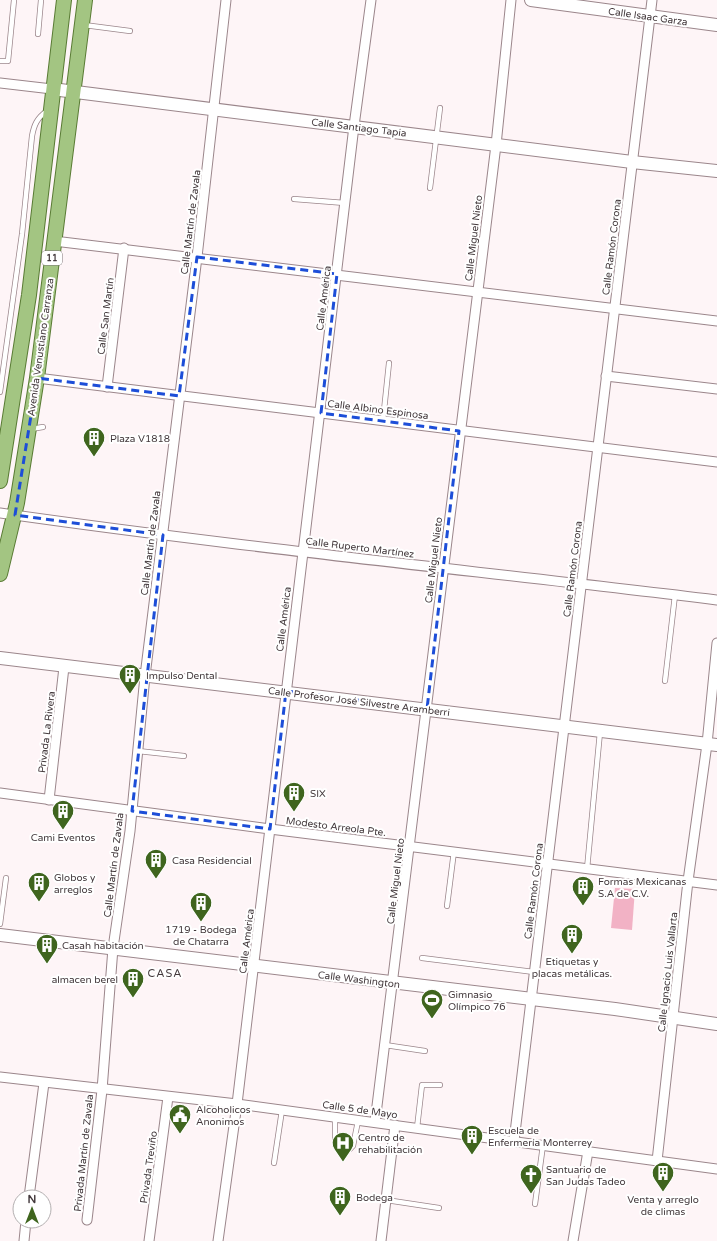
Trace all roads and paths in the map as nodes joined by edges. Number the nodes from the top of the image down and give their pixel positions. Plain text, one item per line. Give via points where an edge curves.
1 (14, 0) edge
2 (41, 0) edge
3 (64, 0) edge
4 (85, 0) edge
5 (226, 0) edge
6 (371, 0) edge
7 (511, 0) edge
8 (530, 0) edge
9 (652, 0) edge
10 (650, 17) junction
11 (82, 25) junction
12 (717, 25) edge
13 (130, 30) dead end
14 (38, 34) dead end
15 (0, 61) edge
16 (0, 83) edge
17 (52, 89) junction
18 (74, 92) junction
19 (440, 108) dead end
20 (50, 109) junction
21 (213, 109) junction
22 (354, 126) junction
23 (436, 137) junction
24 (496, 145) junction
25 (632, 162) junction
26 (717, 171) edge
27 (430, 188) dead end
28 (294, 199) dead end
29 (345, 203) junction
30 (54, 241) junction
31 (124, 248) junction
32 (197, 257) junction
33 (337, 274) junction
34 (477, 291) junction
35 (615, 308) junction
36 (717, 321) edge
37 (389, 362) dead end
38 (606, 376) junction
39 (37, 378) junction
40 (107, 387) junction
41 (717, 389) edge
42 (0, 392) edge
43 (179, 396) junction
44 (321, 413) junction
45 (382, 421) junction
46 (44, 427) dead end
47 (29, 429) junction
48 (459, 430) junction
49 (598, 447) junction
50 (717, 462) edge
51 (0, 481) edge
52 (0, 513) edge
53 (15, 515) junction
54 (163, 535) junction
55 (303, 551) junction
56 (443, 568) junction
57 (0, 574) edge
58 (581, 583) junction
59 (675, 595) junction
60 (717, 600) edge
61 (717, 643) edge
62 (0, 658) edge
63 (64, 667) junction
64 (145, 676) junction
65 (665, 681) dead end
66 (286, 691) junction
67 (427, 709) junction
68 (564, 726) junction
69 (600, 730) junction
70 (712, 745) edge
71 (138, 751) junction
72 (184, 756) dead end
73 (0, 793) edge
74 (49, 800) junction
75 (132, 811) junction
76 (270, 829) junction
77 (410, 845) junction
78 (454, 851) junction
79 (548, 863) junction
80 (587, 869) junction
81 (6, 878) dead end
82 (688, 881) junction
83 (717, 885) edge
84 (447, 906) dead end
85 (0, 924) edge
86 (0, 935) edge
87 (113, 948) junction
88 (422, 958) dead end
89 (254, 966) junction
90 (534, 972) junction
91 (393, 983) junction
92 (531, 1000) junction
93 (674, 1018) junction
94 (717, 1024) edge
95 (385, 1045) junction
96 (425, 1051) dead end
97 (0, 1077) edge
98 (44, 1083) junction
99 (440, 1085) dead end
100 (102, 1090) junction
101 (168, 1097) junction
102 (237, 1104) junction
103 (282, 1110) junction
104 (335, 1117) junction
105 (358, 1120) junction
106 (375, 1122) junction
107 (395, 1125) junction
108 (417, 1128) junction
109 (514, 1141) junction
110 (543, 1145) junction
111 (588, 1151) junction
112 (657, 1161) junction
113 (274, 1162) dead end
114 (717, 1169) edge
115 (30, 1189) edge
116 (386, 1200) junction
117 (535, 1204) dead end
118 (439, 1208) dead end
119 (87, 1220) dead end
120 (25, 1229) edge
121 (24, 1241) edge
122 (149, 1241) edge
123 (218, 1241) edge
124 (381, 1241) edge
125 (573, 1241) edge

1 - 15 lane via 10,61
2 - 14 lane
3 - 17 main road, Avenida Venustiano Carranza / 11
4 - 11 main road, Avenida Venustiano Carranza / 11
5 - 21 street, Calle Martín de Zavala
6 - 22 street, Calle América
7 - 24 street, Calle Miguel Nieto
8 - 10 main road, Calle Isaac Garza
9 - 10 street, Calle Ramón Corona
10 - 12 main road, Calle Isaac Garza
10 - 25 street, Calle Ramón Corona
11 - 13 lane
11 - 18 main road, Avenida Venustiano Carranza / 11
16 - 17 street, Calle Santiago Tapia
17 - 18 main road, Calle Santiago Tapia
17 - 20 main road, Avenida Venustiano Carranza / 11
18 - 21 main road, Calle Santiago Tapia
18 - 30 main road, Avenida Venustiano Carranza / 11
19 - 23 lane
20 - 42 lane via 34,124
20 - 51 main road, Avenida Venustiano Carranza / 11 via 28,303
21 - 22 main road, Calle Santiago Tapia
21 - 32 street, Calle Martín de Zavala
22 - 23 main road, Calle Santiago Tapia
22 - 29 street, Calle América
23 - 24 main road, Calle Santiago Tapia
23 - 27 lane
24 - 25 main road, Calle Santiago Tapia
24 - 34 street, Calle Miguel Nieto
25 - 26 main road, Calle Santiago Tapia
25 - 35 street, Calle Ramón Corona
28 - 29 lane
29 - 33 street, Calle América
30 - 31 street
30 - 39 main road, Avenida Venustiano Carranza / 11
31 - 32 street
31 - 40 street, Calle San Martín
32 - 33 street
32 - 43 street, Calle Martín de Zavala
33 - 34 street
33 - 44 street, Calle América
34 - 35 street
34 - 48 street, Calle Miguel Nieto
35 - 36 street
35 - 38 street, Calle Ramón Corona
37 - 45 lane
38 - 41 street
38 - 49 street, Calle Ramón Corona
39 - 40 street, Calle Albino Espinosa
39 - 47 main road, Avenida Venustiano Carranza / 11
40 - 43 street, Calle Albino Espinosa
43 - 44 street, Calle Albino Espinosa
43 - 54 street, Calle Martín de Zavala
44 - 45 street, Calle Albino Espinosa
44 - 55 street, Calle América
45 - 48 street, Calle Albino Espinosa
46 - 47 lane
47 - 53 main road, Avenida Venustiano Carranza / 11
48 - 49 street, Calle Albino Espinosa
48 - 56 street, Calle Miguel Nieto
49 - 50 street, Calle Albino Espinosa
49 - 58 street, Calle Ramón Corona
52 - 53 street, Calle Ruperto Martínez
53 - 54 street, Calle Ruperto Martínez
53 - 57 main road, Avenida Venustiano Carranza / 11
54 - 55 street, Calle Ruperto Martínez
54 - 64 street, Calle Martín de Zavala
55 - 56 street, Calle Ruperto Martínez
55 - 66 street, Calle América
56 - 58 street, Calle Ruperto Martínez
56 - 67 street, Calle Miguel Nieto
58 - 59 street, Calle Ruperto Martínez
58 - 68 street, Calle Ramón Corona
59 - 60 street, Calle Ruperto Martínez
59 - 65 lane
61 - 70 street, Calle Ignacio Luis Vallarta
62 - 63 main road, Calle Profesor José Silvestre Aramberri
63 - 64 main road, Calle Profesor José Silvestre Aramberri
63 - 74 street, Privada La Rivera
64 - 66 main road, Calle Profesor José Silvestre Aramberri
64 - 71 street, Calle Martín de Zavala
66 - 67 main road, Calle Profesor José Silvestre Aramberri
66 - 76 street, Calle América
67 - 68 main road, Calle Profesor José Silvestre Aramberri
67 - 77 street, Calle Miguel Nieto
68 - 69 main road, Calle Profesor José Silvestre Aramberri
68 - 79 street, Calle Ramón Corona
69 - 70 main road, Calle Profesor José Silvestre Aramberri
69 - 80 lane
70 - 82 street, Calle Ignacio Luis Vallarta
71 - 72 lane
71 - 75 street, Calle Martín de Zavala
73 - 74 street, Modesto Arreola Pte.
74 - 75 street, Modesto Arreola Pte.
75 - 76 street, Modesto Arreola Pte.
75 - 87 street, Calle Martín de Zavala
76 - 77 street, Modesto Arreola Pte.
76 - 89 street, Calle América
77 - 78 street, Modesto Arreola Pte.
77 - 91 street, Calle Miguel Nieto
78 - 79 street, Modesto Arreola Pte.
78 - 84 lane
79 - 80 street, Modesto Arreola Pte.
79 - 90 street, Calle Ramón Corona
80 - 82 street, Modesto Arreola Pte.
81 - 85 lane
82 - 83 street, Modesto Arreola Pte.
82 - 93 street, Calle Ignacio Luis Vallarta
86 - 87 main road, Calle Washington
87 - 89 main road, Calle Washington
87 - 100 street, Calle Martín de Zavala
88 - 90 lane
89 - 91 main road, Calle Washington
89 - 102 street, Calle América
90 - 92 street, Calle Ramón Corona
91 - 92 main road, Calle Washington
91 - 95 street, Calle Miguel Nieto
92 - 93 main road, Calle Washington
92 - 109 street, Calle Ramón Corona
93 - 94 main road, Calle Washington
93 - 112 street, Calle Ignacio Luis Vallarta
95 - 96 lane
95 - 106 street, Calle Miguel Nieto
97 - 98 street, Calle 5 de Mayo
98 - 100 street, Calle 5 de Mayo
98 - 115 street
99 - 108 lane via 422,1085
100 - 101 street, Calle 5 de Mayo
100 - 119 street, Privada Martín de Zavala
101 - 102 street, Calle 5 de Mayo
101 - 122 street, Privada Treviño
102 - 103 street, Calle 5 de Mayo
102 - 123 street, Calle América
103 - 104 street, Calle 5 de Mayo
103 - 113 lane
104 - 105 street, Calle 5 de Mayo
104 - 105 lane via 335,1145 350,1149 353,1146
105 - 106 street, Calle 5 de Mayo
106 - 107 street, Calle 5 de Mayo
107 - 108 street, Calle 5 de Mayo
107 - 116 street
108 - 109 street, Calle 5 de Mayo
109 - 110 street, Calle 5 de Mayo
110 - 111 street, Calle 5 de Mayo
110 - 117 lane
111 - 112 street, Calle 5 de Mayo
111 - 125 street
112 - 114 street, Calle 5 de Mayo
116 - 118 lane
116 - 124 street
120 - 121 street

